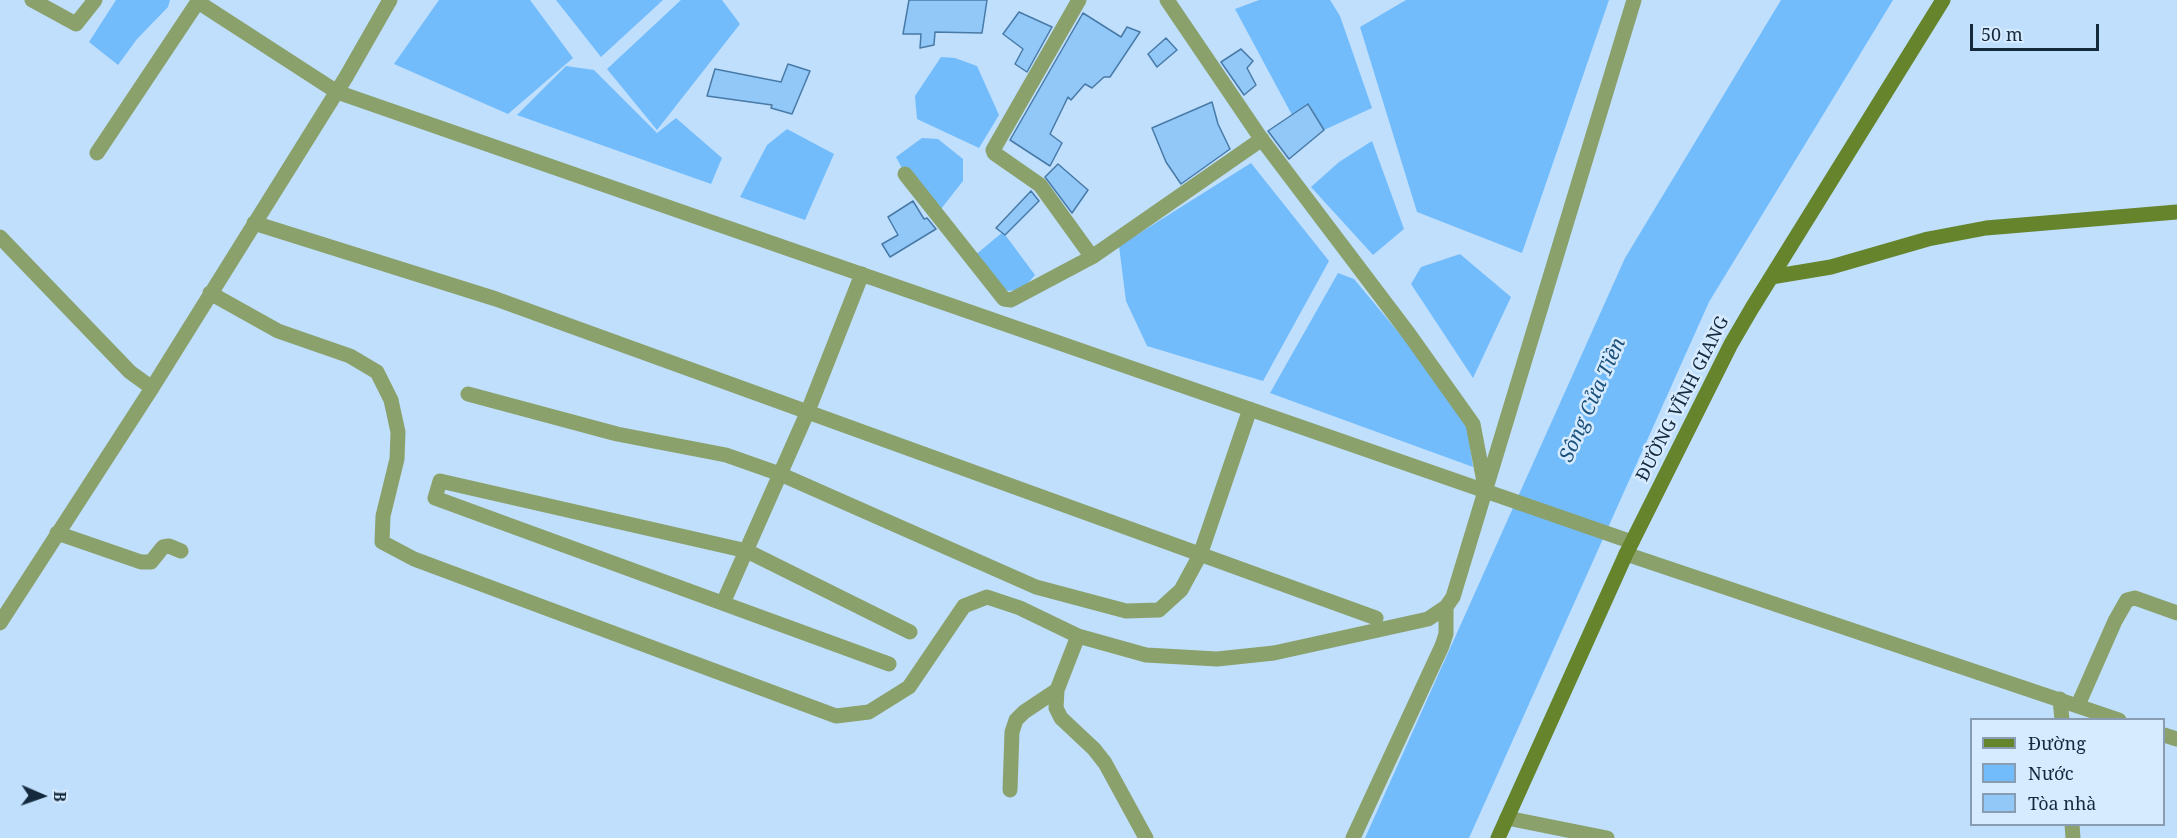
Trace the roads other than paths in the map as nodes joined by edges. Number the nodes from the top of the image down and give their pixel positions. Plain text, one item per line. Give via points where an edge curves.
1 (32, 0) edge
2 (95, 0) edge
3 (390, 0) edge
4 (1079, 0) edge
5 (1167, 0) edge
6 (1634, 0) edge
7 (1943, 0) edge
8 (198, 1) edge
9 (337, 92) junction
10 (1262, 139) junction
11 (97, 153) dead end
12 (905, 174) dead end
13 (2177, 212) edge
14 (254, 223) junction
15 (0, 237) edge
16 (1092, 257) junction
17 (862, 274) junction
18 (1771, 277) junction
19 (210, 293) junction
20 (152, 388) junction
21 (468, 394) dead end
22 (1250, 409) junction
23 (808, 411) junction
24 (780, 474) junction
25 (1486, 490) junction
26 (57, 532) junction
27 (1629, 548) junction
28 (181, 551) dead end
29 (747, 551) junction
30 (1200, 555) junction
31 (723, 603) junction
32 (1446, 607) junction
33 (2177, 613) edge
34 (1376, 618) dead end
35 (0, 623) edge
36 (910, 632) dead end
37 (1078, 636) junction
38 (889, 664) dead end
39 (1057, 690) junction
40 (2060, 699) junction
41 (2078, 705) junction
42 (2062, 718) edge
43 (2114, 718) edge
44 (1010, 790) dead end
45 (1507, 818) junction
46 (1146, 838) edge
47 (1353, 838) edge
48 (1498, 838) edge
49 (1607, 838) edge

1 - 2 street via 76,24
3 - 9 street
4 - 16 street via 993,150 1040,185
5 - 10 street
6 - 25 street
7 - 18 street, ĐƯỜNG VĨNH GIANG
8 - 9 street
8 - 11 street
9 - 14 street
9 - 17 street
10 - 16 street
10 - 25 street via 1473,424
12 - 16 street via 1008,301
13 - 18 street via 1986,228 1928,239 1831,267
14 - 19 street
14 - 23 street via 496,299
15 - 20 street via 130,372
17 - 22 street
17 - 23 street
18 - 27 street, ĐƯỜNG VĨNH GIANG via 1731,344
19 - 20 street
19 - 37 street via 278,331 350,356 377,372 392,400 398,432 398,459 383,516 382,542 414,559 836,716 869,712 909,687 964,606 987,597
20 - 26 street
21 - 24 street via 617,434 726,455
22 - 25 street
22 - 30 street
23 - 24 street
23 - 30 street
24 - 29 street
24 - 30 street via 1036,587 1126,611 1160,610 1181,590
25 - 27 street via 1610,533
25 - 32 street via 1453,597
26 - 28 street via 141,562 151,562 163,547
26 - 35 street
27 - 40 street
27 - 45 street, ĐƯỜNG VĨNH GIANG
29 - 31 street
29 - 31 street via 440,481 435,498
29 - 36 street
30 - 34 street
31 - 38 street
32 - 37 street via 1428,619 1246,657 1146,656
32 - 47 street via 1442,646
33 - 41 street via 2135,598 2127,600
37 - 39 street
39 - 44 street via 1016,720
39 - 46 street via 1058,714 1105,763
40 - 41 street
40 - 42 street
41 - 43 street
45 - 48 street, ĐƯỜNG VĨNH GIANG
45 - 49 street

